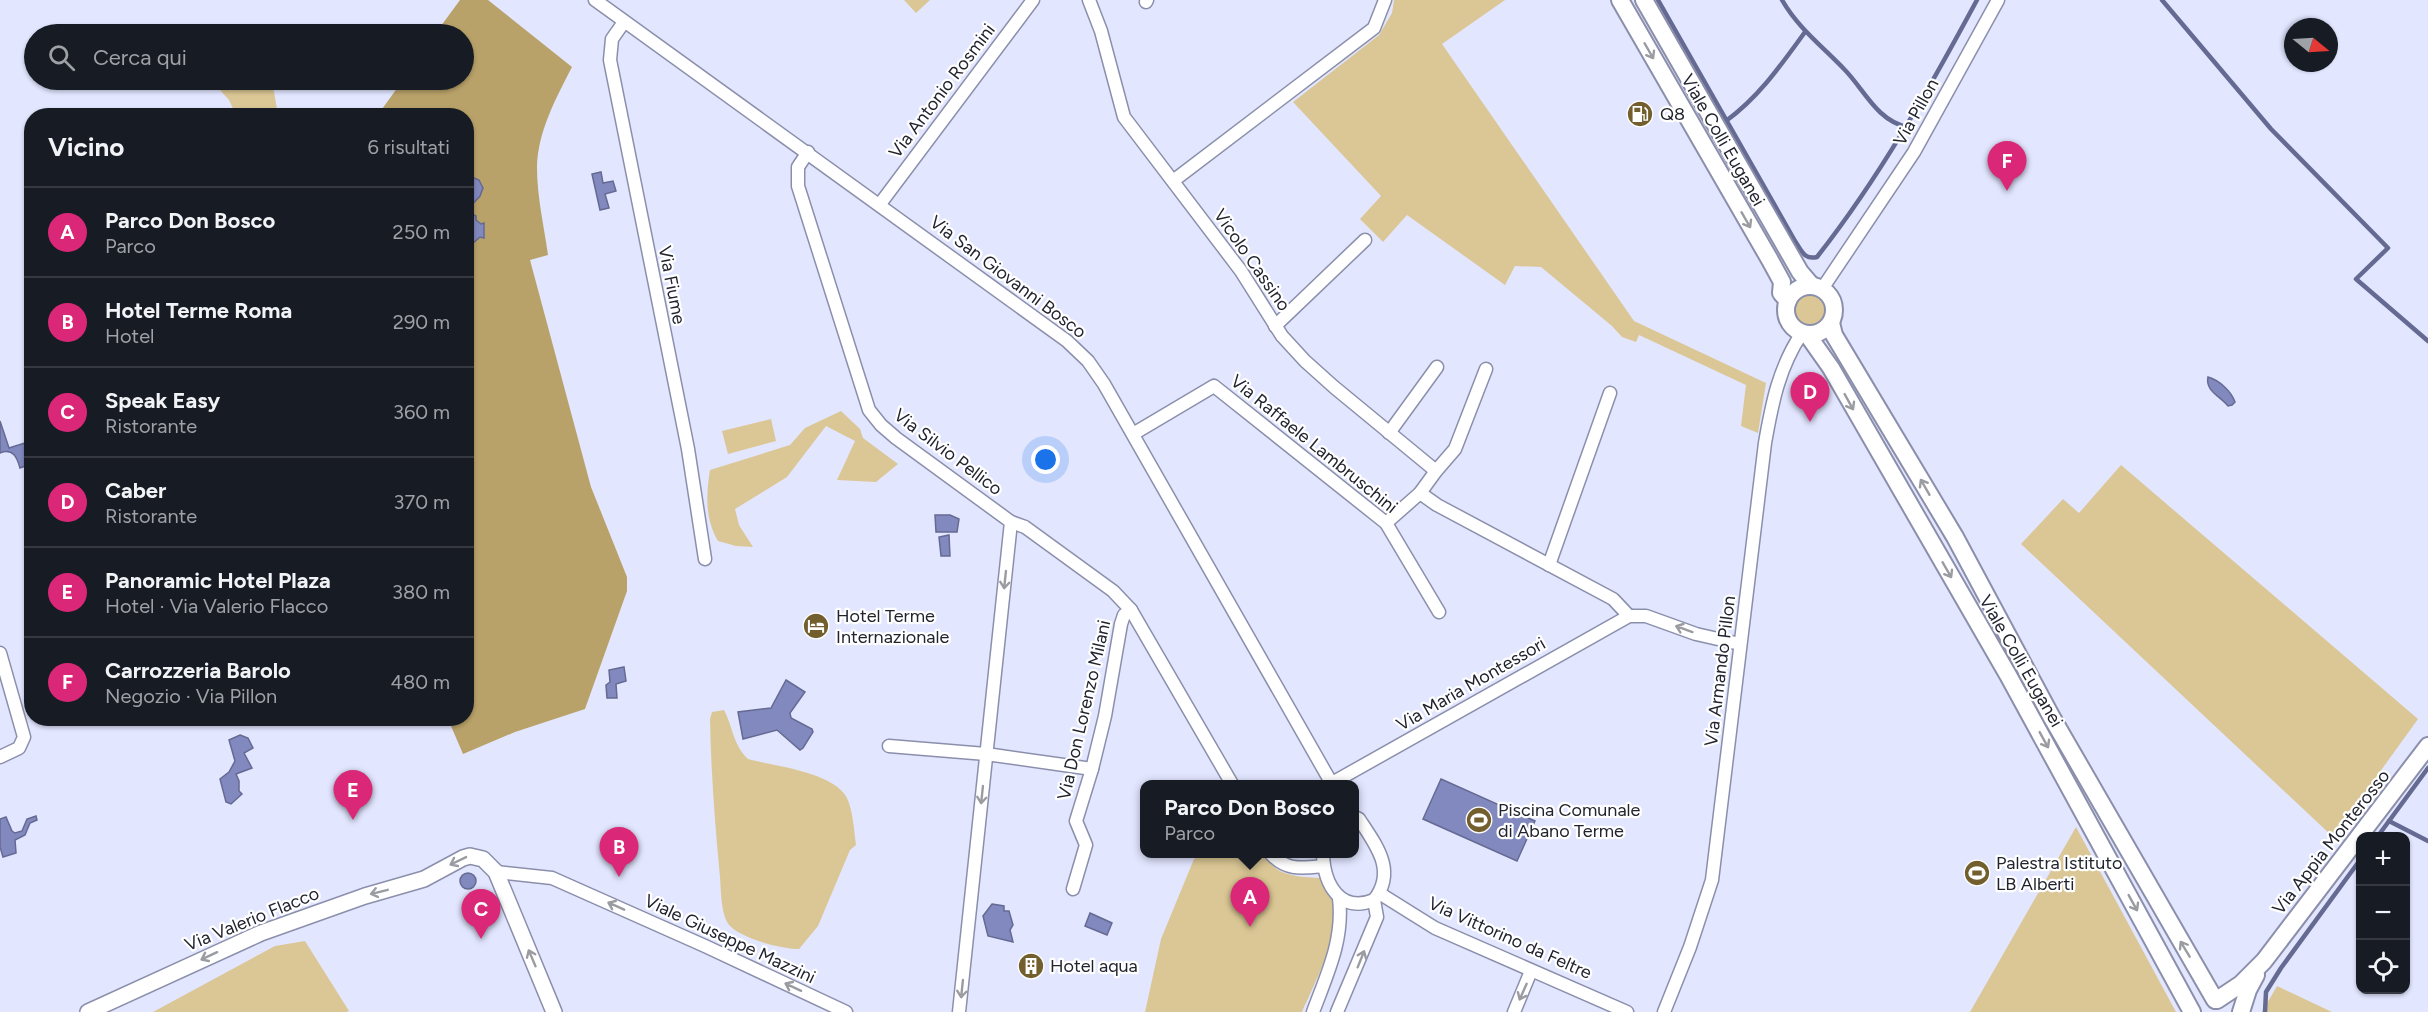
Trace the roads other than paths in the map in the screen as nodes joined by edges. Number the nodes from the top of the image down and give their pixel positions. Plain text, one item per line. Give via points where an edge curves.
1 (595, 0) edge
2 (1033, 0) edge
3 (1089, 0) edge
4 (1385, 0) edge
5 (1620, 0) edge
6 (1644, 0) edge
7 (1998, 0) edge
8 (624, 22) junction
9 (808, 152) junction
10 (1173, 181) junction
11 (880, 204) junction
12 (1365, 240) dead end
13 (1817, 288) junction
14 (1788, 301) junction
15 (1831, 323) junction
16 (1275, 326) junction
17 (1805, 334) junction
18 (1437, 367) dead end
19 (1486, 369) dead end
20 (1610, 393) dead end
21 (1133, 434) junction
22 (1389, 434) junction
23 (1436, 471) junction
24 (1420, 493) junction
25 (1011, 522) junction
26 (1386, 523) junction
27 (705, 559) dead end
28 (1549, 565) junction
29 (1131, 610) junction
30 (1439, 612) dead end
31 (1629, 616) junction
32 (1740, 644) junction
33 (0, 653) edge
34 (889, 746) dead end
35 (2428, 746) edge
36 (986, 754) junction
37 (0, 757) edge
38 (1092, 769) junction
39 (1230, 780) edge
40 (1330, 780) edge
41 (1339, 780) edge
42 (1359, 821) edge
43 (1275, 858) edge
44 (1323, 860) edge
45 (496, 872) junction
46 (1073, 888) dead end
47 (1377, 896) junction
48 (1339, 898) junction
49 (2264, 961) junction
50 (1531, 971) junction
51 (2216, 1000) junction
52 (88, 1012) edge
53 (554, 1012) edge
54 (846, 1012) edge
55 (959, 1012) edge
56 (1313, 1012) edge
57 (1337, 1012) edge
58 (1514, 1012) edge
59 (1627, 1012) edge
60 (1664, 1012) edge
61 (2193, 1012) edge
62 (2240, 1012) edge

1 - 8 street, Via San Giovanni Bosco
2 - 11 street, Via Antonio Rosmini
3 - 10 street, Vicolo Cassino via 1124,117
4 - 10 street via 1374,28
5 -> 14 main road, Viale Colli Euganei via 1770,260 1782,282 1781,293
6 - 13 main road, Viale Colli Euganei via 1794,262
7 - 13 street, Via Pillon via 1927,130 1858,237
8 - 9 street, Via San Giovanni Bosco
8 - 27 street, Via Fiume via 612,39 610,60 688,449
9 - 11 street, Via San Giovanni Bosco
9 - 25 street, Via Silvio Pellico via 798,167 798,186 869,410 896,438
10 - 16 street, Vicolo Cassino via 1241,271
11 - 21 street, Via San Giovanni Bosco via 1067,341 1088,361
12 - 16 street
13 - 14 main road via 1798,290
13 - 15 main road, Viale Colli Euganei via 1832,301
14 - 17 main road, Viale Colli Euganei via 1790,324
15 - 17 main road via 1821,332
51 -> 15 main road, Viale Colli Euganei via 2051,716 1955,537
16 - 22 street, Vicolo Cassino via 1305,361
17 - 32 street, Via Armando Pillon via 1786,359 1771,409
17 -> 61 main road, Viale Colli Euganei via 1831,368 2008,675
18 - 22 street
19 - 23 street via 1455,449
20 - 28 street
21 - 26 street, Via Raffaele Lambruschini via 1214,386
21 - 40 street, Via San Giovanni Bosco
22 - 23 street, Vicolo Cassino
23 - 24 street
24 - 26 street
24 - 28 street
25 - 29 street, Via Don Lorenzo Milani via 1025,527 1097,579
25 -> 36 street
26 - 30 street, Via Raffaele Lambruschini
28 - 31 street via 1613,599
29 - 38 street, Via Don Lorenzo Milani via 1121,624
29 - 39 street, Via Don Lorenzo Milani
32 -> 31 street via 1696,634 1647,616
31 - 41 street, Via Maria Montessori
32 - 60 street, Via Armando Pillon via 1712,880
33 - 37 street via 24,737 19,748
34 - 36 street
35 - 49 main road, Via Appia Monterosso
36 - 38 street
36 -> 55 street
38 - 46 street, Via Don Lorenzo Milani via 1077,821 1086,845
42 - 47 street via 1380,851 1385,868
43 - 44 street via 1283,865 1295,867
44 - 48 street
45 -> 52 street, Via Valerio Flacco via 483,859 470,856 455,861 435,874 261,933
53 -> 45 street
54 -> 45 street, Viale Giuseppe Mazzini via 552,878
47 - 48 street via 1357,904
47 - 50 street, Via Vittorino da Feltre via 1435,928
57 -> 47 street via 1377,917
48 - 56 street via 1338,947
49 - 51 main road, Via Appia Monterosso via 2241,984
49 - 62 main road, Via Appia Monterosso
50 -> 58 street
50 - 59 street, Via Vittorino da Feltre
51 - 61 main road, Viale Colli Euganei
51 - 62 main road via 2231,1004

